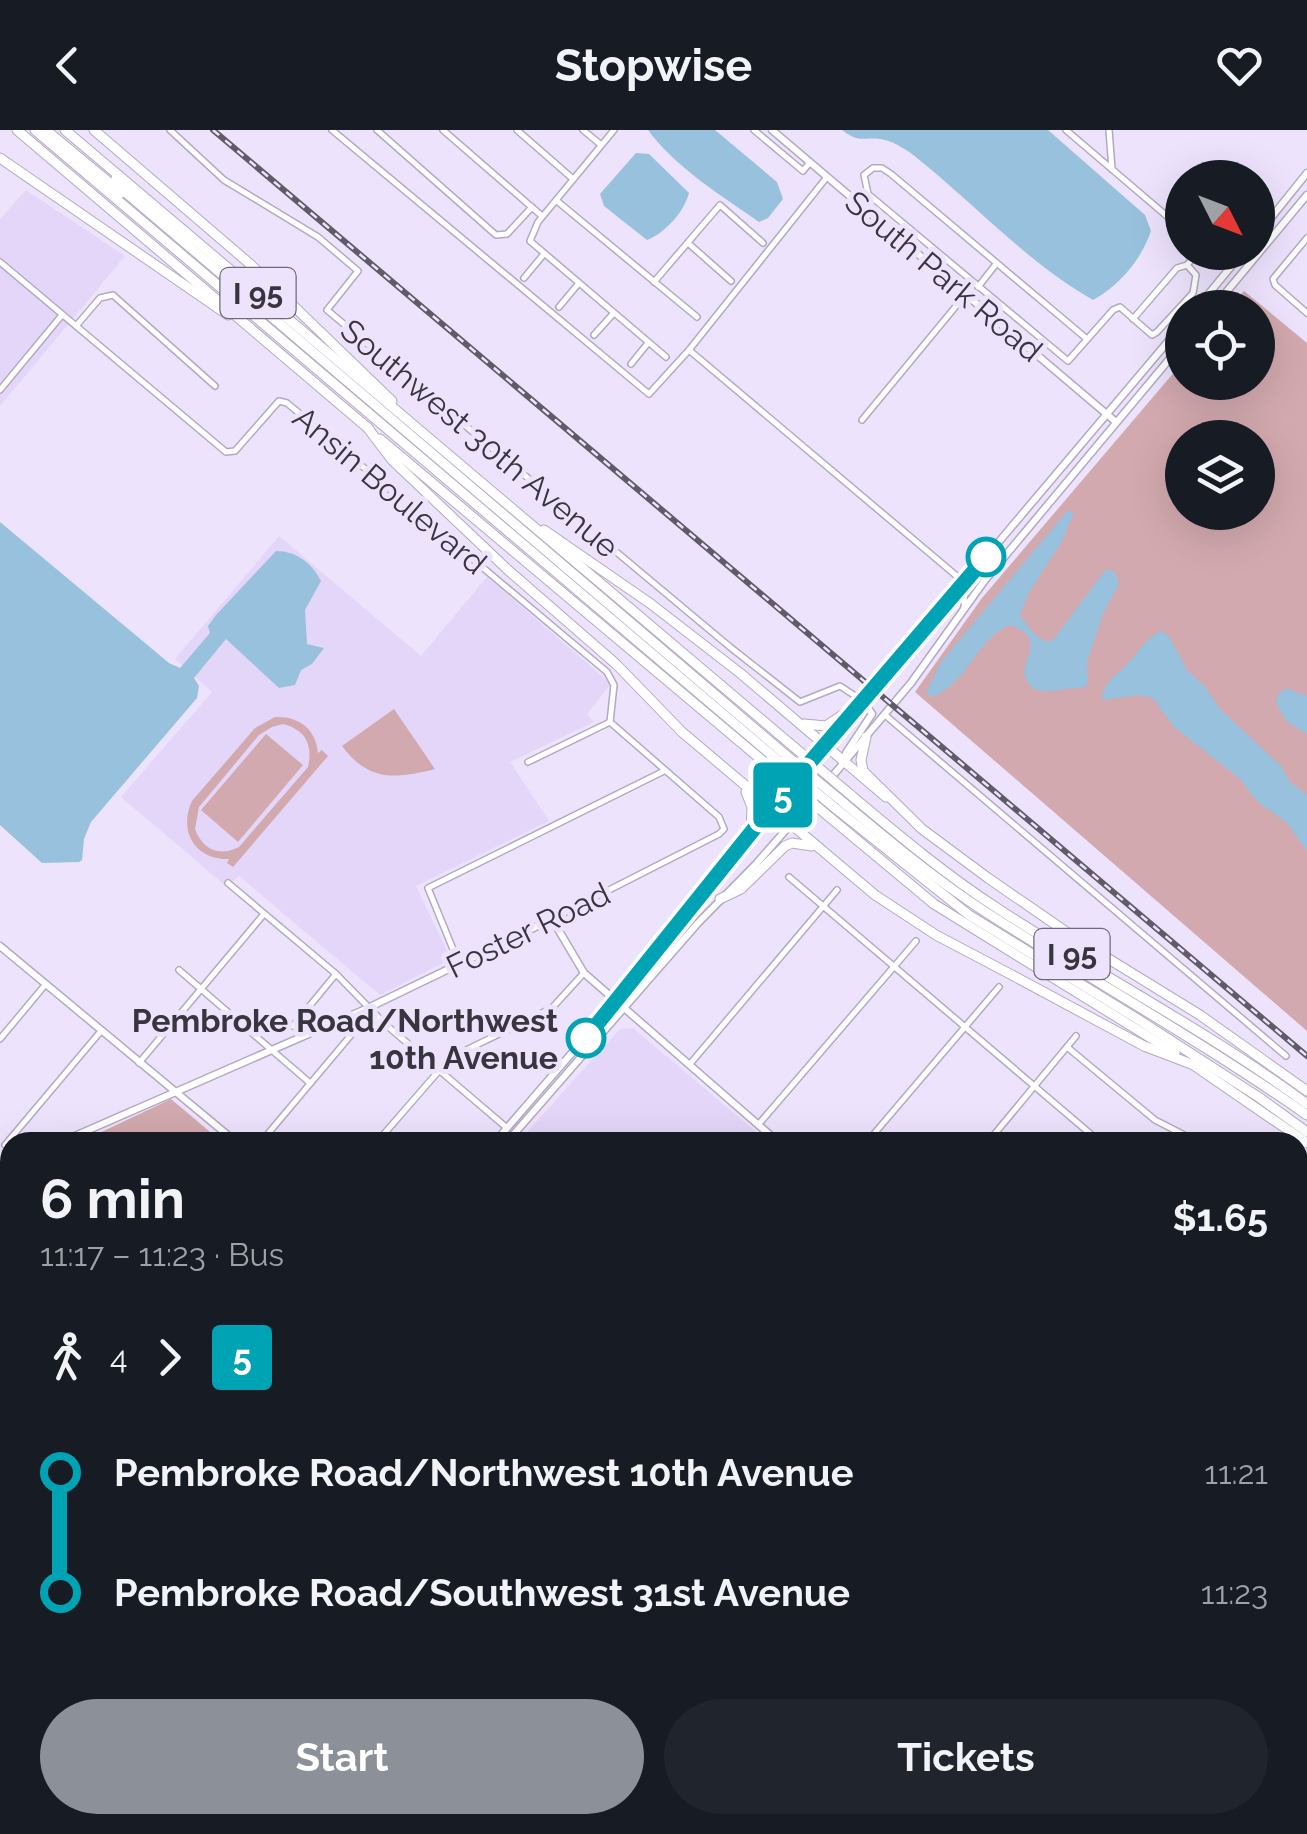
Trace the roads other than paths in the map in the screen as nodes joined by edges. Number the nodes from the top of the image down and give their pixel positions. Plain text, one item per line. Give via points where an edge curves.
1 (17, 130) edge
2 (35, 130) edge
3 (46, 130) edge
4 (64, 130) edge
5 (94, 130) edge
6 (170, 130) edge
7 (332, 130) edge
8 (377, 130) edge
9 (517, 130) edge
10 (583, 130) edge
11 (614, 130) edge
12 (754, 130) edge
13 (772, 130) edge
14 (1066, 130) edge
15 (1109, 130) edge
16 (446, 131) edge
17 (600, 145) junction
18 (38, 147) junction
19 (0, 158) edge
20 (810, 162) junction
21 (110, 167) junction
22 (1112, 169) junction
23 (1307, 173) edge
24 (828, 177) junction
25 (573, 179) junction
26 (1307, 195) edge
27 (557, 202) junction
28 (1283, 203) junction
29 (532, 207) junction
30 (1275, 213) edge
31 (1165, 214) edge
32 (542, 216) junction
33 (1278, 230) junction
34 (1307, 238) edge
35 (688, 242) junction
36 (763, 243) dead end
37 (544, 254) junction
38 (0, 262) edge
39 (996, 264) junction
40 (193, 266) junction
41 (1175, 270) edge
42 (1191, 270) edge
43 (1228, 270) edge
44 (524, 278) dead end
45 (731, 280) dead end
46 (654, 282) junction
47 (579, 283) junction
48 (978, 286) junction
49 (1212, 290) edge
50 (1228, 290) edge
51 (240, 291) junction
52 (966, 294) junction
53 (559, 306) dead end
54 (1306, 309) edge
55 (613, 314) junction
56 (62, 315) junction
57 (697, 317) dead end
58 (1133, 319) junction
59 (76, 326) junction
60 (247, 326) junction
61 (594, 335) dead end
62 (1087, 339) junction
63 (648, 344) junction
64 (1165, 346) edge
65 (689, 350) junction
66 (666, 358) dead end
67 (631, 364) dead end
68 (1165, 364) edge
69 (215, 386) dead end
70 (0, 390) edge
71 (1108, 415) junction
72 (407, 419) junction
73 (862, 420) dead end
74 (1116, 422) junction
75 (367, 427) junction
76 (516, 513) junction
77 (965, 582) junction
78 (964, 608) junction
79 (863, 701) junction
80 (885, 715) junction
81 (610, 722) junction
82 (801, 724) junction
83 (866, 738) junction
84 (827, 746) junction
85 (785, 759) junction
86 (528, 762) dead end
87 (844, 763) junction
88 (664, 772) junction
89 (742, 785) junction
90 (892, 800) junction
91 (837, 803) junction
92 (770, 809) junction
93 (790, 826) junction
94 (751, 833) junction
95 (816, 847) junction
96 (790, 877) dead end
97 (228, 882) dead end
98 (837, 890) dead end
99 (720, 899) junction
100 (823, 906) junction
101 (264, 914) junction
102 (552, 919) junction
103 (916, 941) dead end
104 (0, 946) edge
105 (458, 964) junction
106 (894, 967) junction
107 (178, 970) dead end
108 (584, 973) junction
109 (336, 974) junction
110 (45, 985) junction
111 (999, 986) dead end
112 (202, 989) junction
113 (620, 1005) junction
114 (368, 1008) junction
115 (362, 1022) dead end
116 (293, 1026) dead end
117 (965, 1026) junction
118 (101, 1032) junction
119 (1076, 1036) dead end
120 (0, 1039) edge
121 (1067, 1046) junction
122 (272, 1049) junction
123 (1286, 1056) dead end
124 (139, 1063) junction
125 (1194, 1065) junction
126 (688, 1066) junction
127 (438, 1068) junction
128 (310, 1083) junction
129 (1035, 1086) junction
130 (1307, 1092) edge
131 (176, 1093) junction
132 (1307, 1104) edge
133 (1307, 1115) edge
134 (758, 1126) junction
135 (508, 1128) junction
136 (16, 1132) edge
137 (85, 1132) edge
138 (224, 1132) edge
139 (268, 1132) edge
140 (385, 1132) edge
141 (504, 1132) edge
142 (514, 1132) edge
143 (766, 1132) edge
144 (875, 1132) edge
145 (996, 1132) edge
146 (1088, 1132) edge
147 (1178, 1132) edge
148 (1292, 1132) edge
149 (1307, 1132) edge

1 - 18 highway, I 95
2 - 40 highway
3 - 51 highway
4 - 21 highway, I 95
5 - 72 highway via 250,264
6 - 79 street, Southwest 30th Avenue via 224,180 307,230 358,271 327,310 730,647 800,702 840,686
7 - 65 street via 649,394
8 - 29 street via 496,235 508,234
9 - 25 street
10 - 17 street
11 - 17 street
12 - 20 street via 803,171
13 - 20 main road, South Park Road
14 - 22 street
15 - 22 street
16 - 29 street
17 - 25 street
18 - 40 highway via 82,174
18 - 60 highway, I 95
19 - 60 highway
20 - 24 main road, South Park Road
21 - 51 highway via 124,190
21 - 72 highway, I 95
22 - 31 street
23 - 28 main road
24 - 52 main road, South Park Road
24 - 65 street
25 - 27 street
26 - 33 main road
27 - 32 street
27 - 46 street
28 - 30 main road
28 - 33 main road
29 - 32 street
32 - 37 street via 530,241
33 - 50 main road
34 - 54 street via 1273,279
35 - 36 street via 720,205
35 - 45 street
35 - 46 street
37 - 44 street
37 - 47 street
38 - 56 street, Ansin Boulevard
39 - 48 street
39 - 48 street via 882,168 864,176 868,194
39 - 62 street
40 - 85 highway
41 - 58 street
42 - 58 street via 1195,289 1161,329 1152,335
43 - 49 main road
46 - 57 street
47 - 53 street
47 - 55 street
48 - 62 street via 1068,361
51 - 85 highway
52 - 71 main road, South Park Road
52 - 73 street
55 - 61 street
55 - 63 street
56 - 59 street, Ansin Boulevard
56 - 70 street
58 - 62 street via 1113,310
59 - 69 street via 100,298 113,295
59 - 81 street, Ansin Boulevard via 226,452 236,451 278,401 287,402 607,672 614,685
60 - 75 highway, I 95
63 - 66 street
63 - 67 street
64 - 71 main road
65 - 77 street
68 - 74 main road
71 - 74 main road, South Park Road
71 - 77 main road
72 - 76 highway, I 95
74 - 78 main road
75 - 85 highway, I 95
75 - 89 highway via 417,484
76 - 82 highway via 651,604
76 - 85 highway, I 95
77 - 78 street
77 - 79 main road
78 - 80 main road
79 - 82 highway via 826,726
79 - 84 main road
79 - 87 main road via 872,714
80 - 83 main road
80 - 123 street
81 - 86 street
81 - 88 street
82 - 84 highway
83 - 87 main road
83 - 90 highway via 863,771
84 - 87 highway
84 - 92 main road
85 - 91 highway, I 95, bridge
85 - 91 highway, I 95, bridge
87 - 90 highway
87 - 93 main road
88 - 102 street, Foster Road via 724,829
88 - 105 street via 428,888
89 - 92 highway
89 - 94 highway via 752,807
90 - 130 highway via 988,878
91 - 125 highway, I 95 via 934,904
91 - 132 highway, I 95
91 - 133 highway via 984,911
91 - 149 highway via 968,915
92 - 93 highway
92 - 94 main road
93 - 95 highway
93 - 99 main road
94 - 113 main road
95 - 99 highway via 785,846 741,889
95 - 125 highway via 936,934 1144,1046
96 - 100 street
97 - 101 street
98 - 100 street
99 - 113 main road
100 - 106 street
100 - 126 street
101 - 109 street
101 - 112 street
102 - 105 main road, Foster Road
102 - 108 main road
103 - 106 street
104 - 110 main road
105 - 114 main road, Foster Road
106 - 117 street
106 - 134 street
107 - 112 street
108 - 113 main road
108 - 127 street via 552,1008
109 - 114 street
109 - 116 street
110 - 118 main road
110 - 120 street
111 - 117 street
112 - 122 street
112 - 124 street
113 - 126 main road
113 - 135 main road
113 - 142 main road
114 - 122 main road, Foster Road
114 - 127 street
115 - 128 street
117 - 129 street
117 - 144 street
118 - 124 main road
118 - 136 street
119 - 121 street
121 - 129 street
121 - 147 street via 1154,1120
122 - 128 street
122 - 131 main road, Foster Road
124 - 131 main road
125 - 148 highway, I 95
126 - 134 main road
127 - 135 street
127 - 140 street
128 - 139 street
129 - 145 street
129 - 146 street
131 - 137 main road, Foster Road
131 - 138 main road
134 - 143 main road
135 - 141 main road

